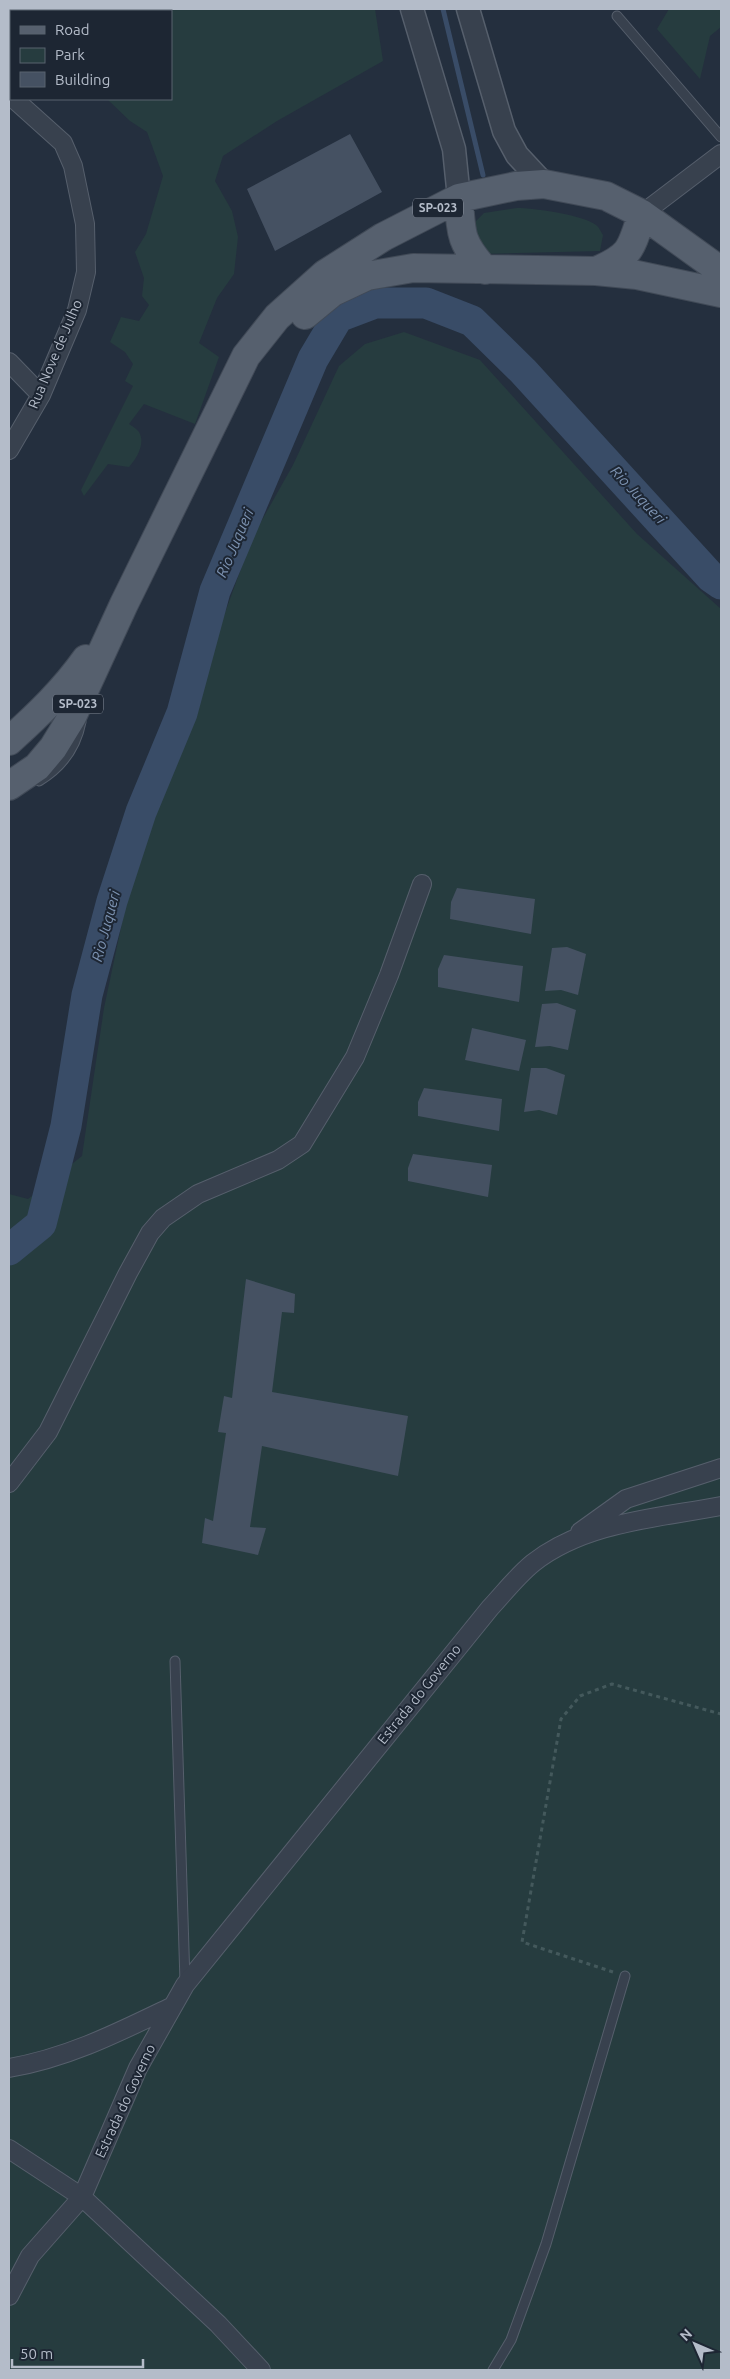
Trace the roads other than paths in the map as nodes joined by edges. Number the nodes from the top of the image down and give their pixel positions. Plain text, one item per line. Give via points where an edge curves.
1 (412, 9) edge
2 (468, 9) edge
3 (616, 16) dead end
4 (15, 100) edge
5 (721, 137) edge
6 (721, 154) edge
7 (544, 184) junction
8 (459, 198) junction
9 (642, 214) junction
10 (485, 270) junction
11 (596, 271) junction
12 (721, 288) edge
13 (9, 362) edge
14 (41, 395) junction
15 (216, 415) junction
16 (9, 450) edge
17 (124, 604) junction
18 (9, 741) edge
19 (14, 783) edge
20 (422, 884) dead end
21 (721, 1468) edge
22 (9, 1483) edge
23 (721, 1506) edge
24 (563, 1544) junction
25 (175, 1661) dead end
26 (625, 1976) road end
27 (185, 1984) junction
28 (172, 2006) junction
29 (9, 2068) edge
30 (9, 2148) edge
31 (82, 2197) junction
32 (9, 2296) edge
33 (260, 2370) edge
34 (493, 2370) edge

1 - 8 street via 454,149
2 - 7 street via 504,131 517,155
3 - 5 lane
4 - 14 street, Rua Nove de Julho via 63,143 73,166 85,224 86,272 77,310
6 - 9 street
7 - 8 main road, SP-023 via 516,186
7 - 9 main road, SP-023 via 606,196
8 - 10 main road, SP-023 via 462,238
8 - 15 main road, SP-023 via 383,237 325,274 277,317 246,356
9 - 11 main road, SP-023 via 632,246 626,254
9 - 12 main road, SP-023
10 - 11 main road, SP-023
10 - 15 main road, SP-023 via 413,268 367,276 333,292 297,322
11 - 12 main road, SP-023
13 - 14 street
14 - 16 street, Rua Nove de Julho
15 - 17 main road, SP-023
17 - 18 main road, SP-023 via 68,684
17 - 19 main road, SP-023 via 72,718 37,767
20 - 22 street via 355,1057 302,1144 278,1160 198,1194 163,1218 150,1233 48,1432
21 - 24 street via 626,1499
23 - 24 street, Estrada do Governo via 608,1527
24 - 27 street, Estrada do Governo via 532,1564 490,1608
25 - 27 lane
26 - 34 lane via 546,2244 511,2340
27 - 28 street, Estrada do Governo
28 - 29 street, Estrada do Governo via 90,2046
28 - 31 street, Estrada do Governo via 138,2068
30 - 31 street
31 - 32 street, Estrada do Governo via 30,2256
31 - 33 street via 218,2324

